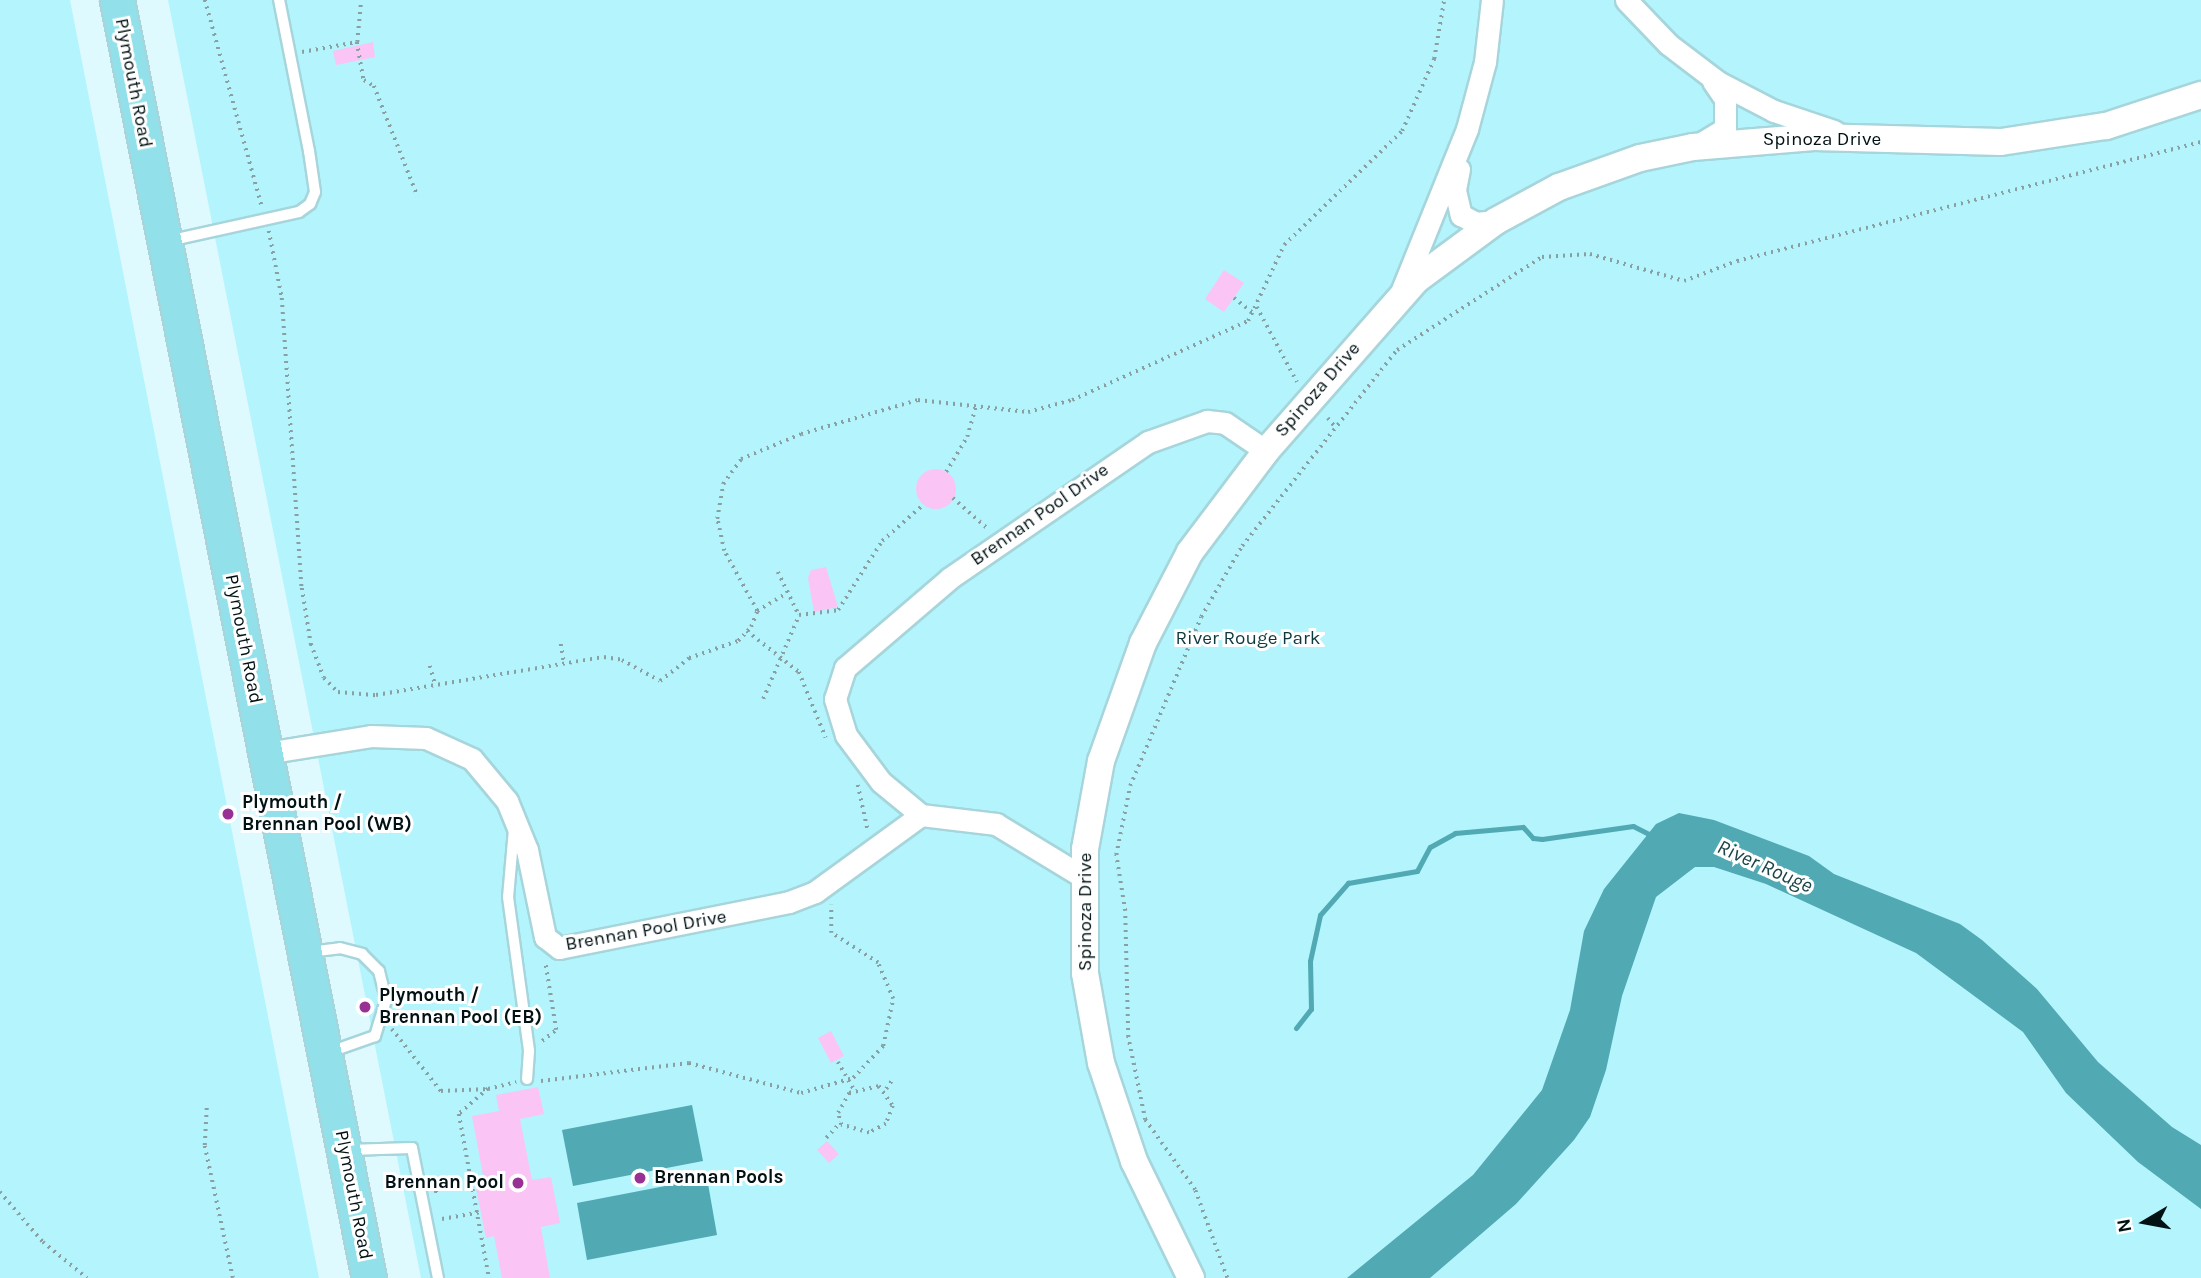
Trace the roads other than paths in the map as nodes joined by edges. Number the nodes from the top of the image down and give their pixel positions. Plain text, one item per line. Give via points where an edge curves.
1 (117, 0) edge
2 (279, 0) edge
3 (1492, 0) edge
4 (1626, 0) edge
5 (1707, 74) junction
6 (2201, 95) edge
7 (1467, 129) junction
8 (1860, 137) junction
9 (1693, 147) junction
10 (1496, 221) junction
11 (165, 241) junction
12 (1399, 296) junction
13 (1266, 451) junction
14 (266, 753) junction
15 (921, 815) junction
16 (515, 820) junction
17 (1083, 877) junction
18 (305, 952) junction
19 (325, 1053) junction
20 (527, 1079) road end
21 (344, 1151) junction
22 (369, 1278) edge
23 (438, 1278) edge
24 (1191, 1278) edge

1 - 11 main road, Plymouth Road
2 - 11 lane via 315,192 299,212
3 - 7 street via 1485,62
4 - 5 street
5 - 8 street via 1774,111
5 - 9 street via 1725,99 1725,129
6 - 8 street, Spinoza Drive via 2106,126 2036,138 1966,144
7 - 10 street via 1457,205 1467,220
7 - 12 street
8 - 9 street, Spinoza Drive via 1773,138
9 - 10 street, Spinoza Drive via 1593,174
10 - 12 street, Spinoza Drive
11 - 14 main road, Plymouth Road
12 - 13 street, Spinoza Drive
13 - 15 street, Brennan Pool Drive via 1225,423 1191,422 1118,460 999,543 884,632 838,680 835,699 846,735 881,782
13 - 17 street, Spinoza Drive via 1190,552 1129,674 1101,761
14 - 16 street, Brennan Pool Drive via 371,736 426,738 472,759 507,801
14 - 18 main road, Plymouth Road
15 - 16 street, Brennan Pool Drive via 815,892 763,910 559,948 545,937
15 - 17 street via 996,824
16 - 20 lane via 508,897 529,1051
17 - 24 street, Spinoza Drive via 1085,973 1101,1063 1134,1161
18 - 19 main road, Plymouth Road
18 - 19 lane via 340,948 362,954 380,971 383,1020 375,1037
19 - 21 main road, Plymouth Road
21 - 22 main road, Plymouth Road
21 - 23 lane via 412,1148

